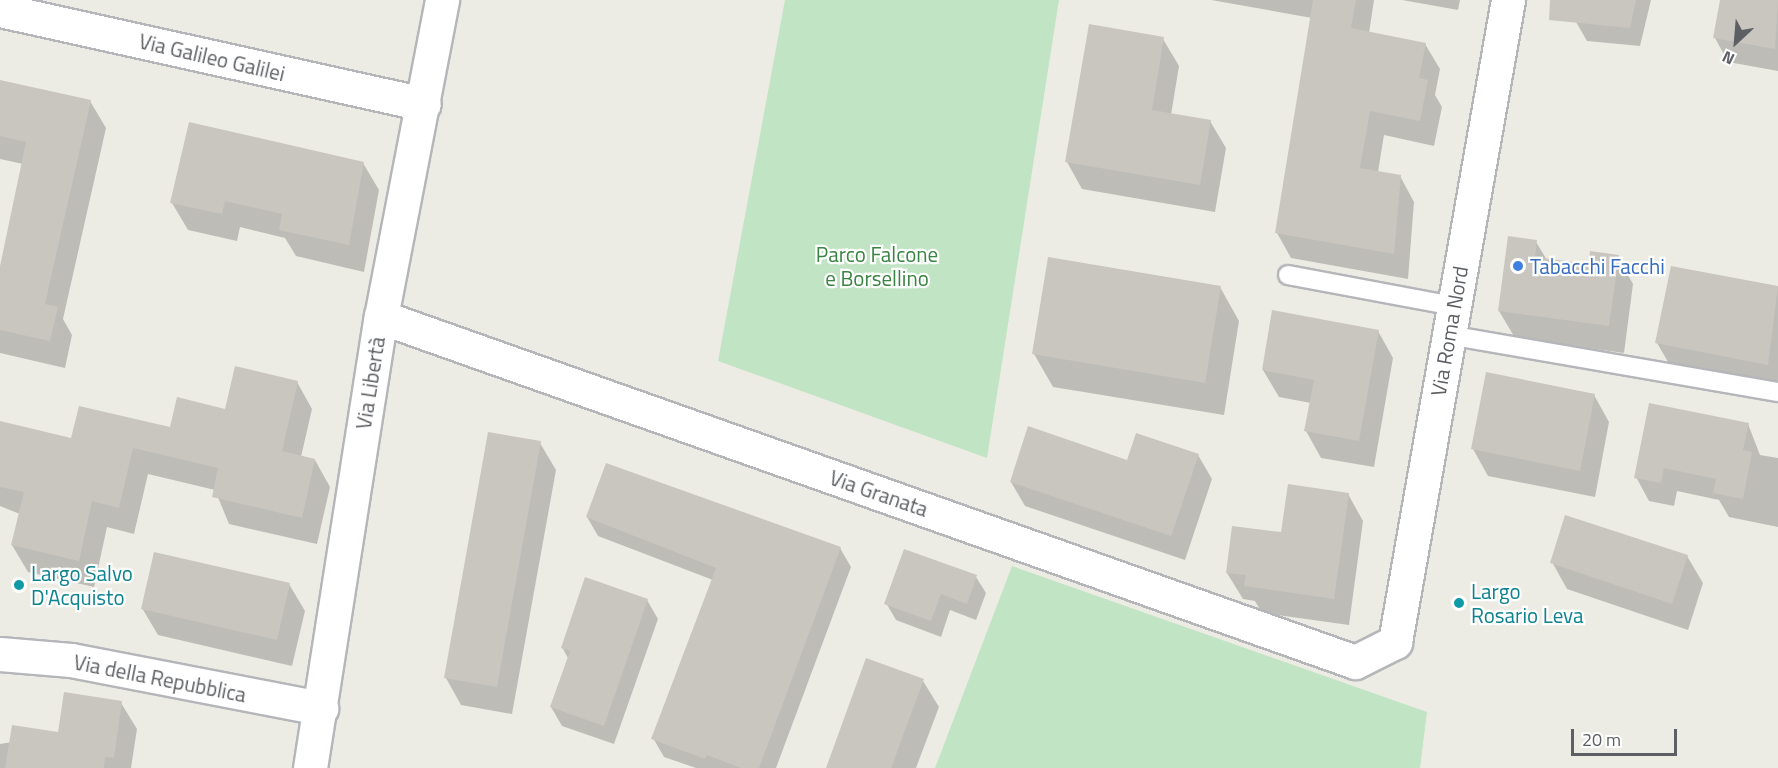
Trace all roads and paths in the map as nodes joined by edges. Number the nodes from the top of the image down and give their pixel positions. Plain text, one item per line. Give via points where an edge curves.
1 (442, 0) edge
2 (1508, 0) edge
3 (0, 10) edge
4 (424, 104) junction
5 (1288, 275) dead end
6 (381, 317) junction
7 (1451, 321) junction
8 (1778, 392) edge
9 (0, 654) edge
10 (1378, 655) joint
11 (321, 708) junction
12 (310, 768) edge

1 - 4 street, Via Libertà
2 - 7 street, Via Roma Nord
3 - 4 street, Via Galileo Galilei
4 - 6 street, Via Libertà
5 - 7 lane
6 - 10 street, Via Granata via 1355,662
6 - 11 street, Via Libertà
7 - 8 lane
7 - 10 street, Via Roma Nord via 1395,642
9 - 11 street, Via della Repubblica via 71,660
11 - 12 street, Via Libertà

